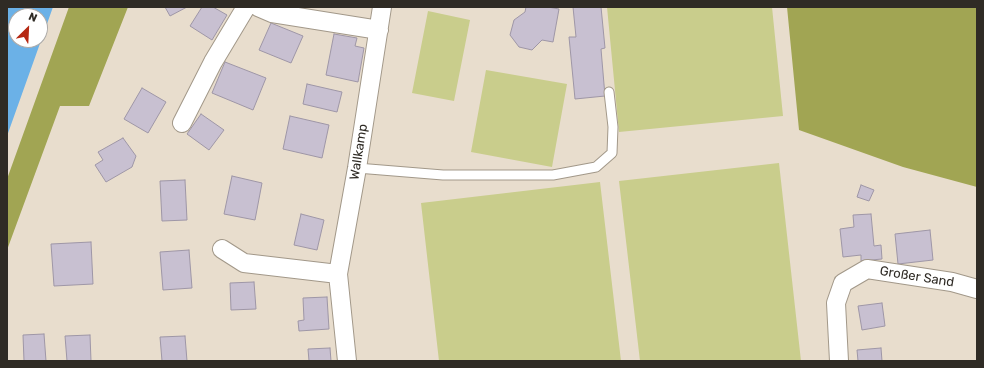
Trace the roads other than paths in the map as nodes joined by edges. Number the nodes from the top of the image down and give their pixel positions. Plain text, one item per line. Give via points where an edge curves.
1 (246, 7) edge
2 (258, 7) edge
3 (382, 7) edge
4 (379, 30) junction
5 (609, 92) dead end
6 (182, 123) dead end
7 (357, 168) junction
8 (222, 249) dead end
9 (338, 274) junction
10 (977, 289) edge
11 (347, 361) edge
12 (839, 361) edge

1 - 6 street via 213,62
2 - 4 street via 272,12
3 - 4 street, Wallkamp
4 - 7 street, Wallkamp
5 - 7 lane via 613,127 612,153 596,167 553,175 443,175
7 - 9 street, Wallkamp
8 - 9 street via 244,263
9 - 11 street, Wallkamp
10 - 12 street, Großer Sand via 952,282 867,269 843,283 836,303

